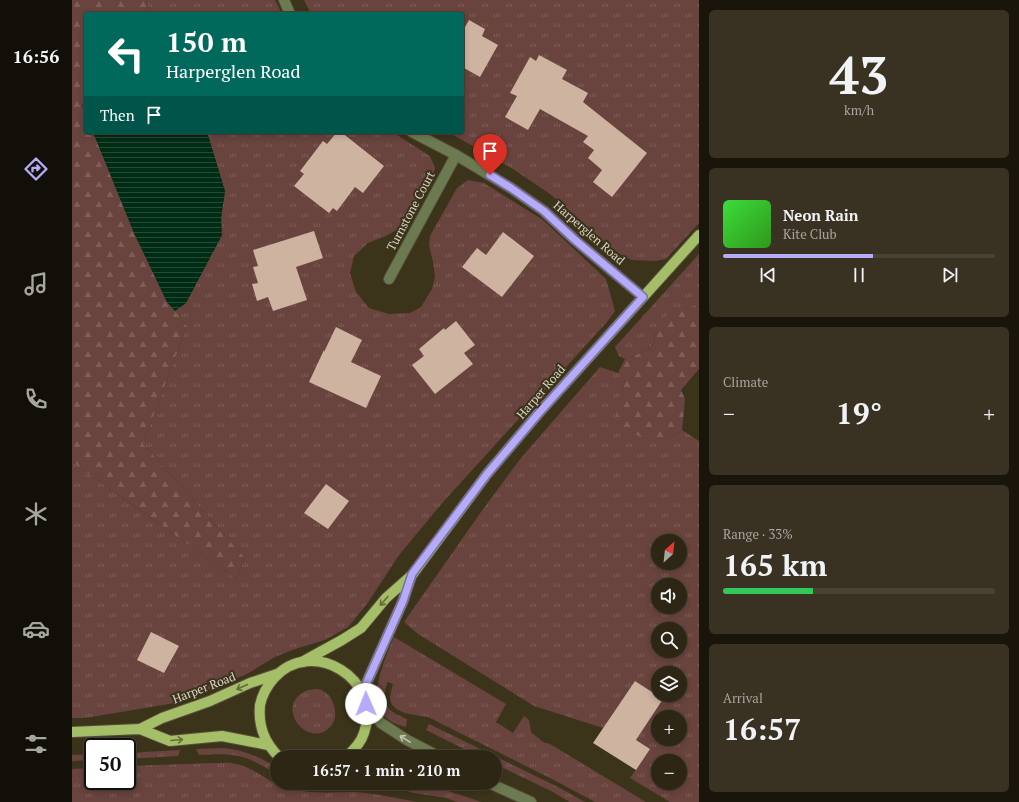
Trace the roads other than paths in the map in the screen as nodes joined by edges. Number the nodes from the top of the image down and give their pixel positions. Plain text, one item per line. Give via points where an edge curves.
1 (284, 0) edge
2 (289, 12) edge
3 (416, 134) edge
4 (456, 155) junction
5 (699, 235) edge
6 (389, 279) dead end
7 (643, 297) junction
8 (412, 574) junction
9 (302, 662) junction
10 (278, 674) junction
11 (362, 693) junction
12 (366, 704) junction
13 (140, 729) junction
14 (72, 732) edge
15 (268, 745) junction
16 (273, 750) edge
17 (353, 750) edge
18 (426, 750) edge
19 (502, 789) edge
20 (531, 802) edge

1 - 2 street
3 - 4 street, Harperglen Road
4 - 6 street, Turnstone Court
4 - 7 street, Harperglen Road via 544,211
5 - 7 main road, Harper Road
7 - 8 main road, Harper Road via 487,474
8 -> 9 main road, Harper Road via 386,598 361,628
8 - 11 main road, Harper Road via 403,601
9 - 10 main road, Harper Road via 289,666
9 - 11 main road via 317,661 331,664 355,681
10 -> 13 main road, Harper Road via 162,718
10 - 15 main road via 268,685 261,700 259,716
11 - 12 main road
12 - 17 main road via 367,719 364,733
18 -> 12 street via 381,723
13 - 14 main road, Harper Road
13 -> 15 main road, Harper Road via 170,741 222,736
15 - 16 main road
19 - 20 street

